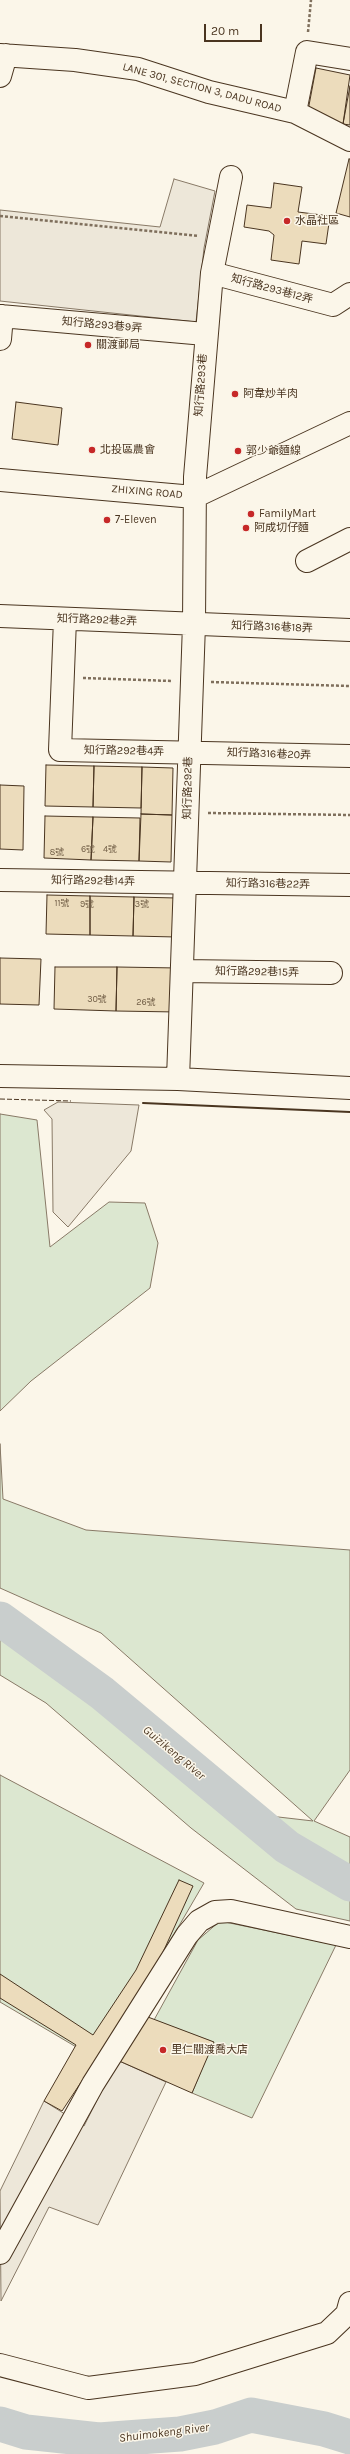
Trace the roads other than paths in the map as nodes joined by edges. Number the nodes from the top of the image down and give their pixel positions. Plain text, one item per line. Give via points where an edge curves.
1 (3, 55) edge
2 (350, 59) edge
3 (0, 76) edge
4 (295, 112) junction
5 (350, 140) edge
6 (231, 176) dead end
7 (212, 273) junction
8 (342, 299) edge
9 (1, 316) edge
10 (205, 334) junction
11 (0, 339) edge
12 (350, 423) edge
13 (0, 480) edge
14 (194, 497) junction
15 (350, 539) edge
16 (308, 561) dead end
17 (0, 616) edge
18 (65, 618) junction
19 (194, 624) junction
20 (350, 630) edge
21 (188, 752) junction
22 (350, 756) edge
23 (0, 880) edge
24 (186, 882) junction
25 (350, 885) edge
26 (182, 971) junction
27 (331, 973) dead end
28 (0, 1076) edge
29 (178, 1079) junction
30 (350, 1088) edge
31 (350, 1937) edge
32 (0, 2253) edge
33 (350, 2303) edge
34 (0, 2365) edge

1 - 3 street
1 - 4 street, LANE 301, SECTION 3, DADU ROAD via 138,68 209,92
2 - 4 street via 307,52
4 - 5 street, LANE 301, SECTION 3, DADU ROAD
6 - 7 street, 知行路293巷
7 - 8 street, 知行路293巷12弄
7 - 10 street, 知行路293巷
9 - 10 street, 知行路293巷9弄
9 - 11 street
10 - 14 street, 知行路293巷
12 - 14 street, ZHIXING ROAD
13 - 14 street, ZHIXING ROAD
14 - 19 street, 知行路292巷
15 - 16 street
17 - 18 street, 知行路292巷2弄
18 - 19 street, 知行路292巷2弄
18 - 21 street, 知行路292巷4弄 via 60,750
19 - 20 street, 知行路316巷18弄
19 - 21 street, 知行路292巷
21 - 22 street, 知行路316巷20弄
21 - 24 street, 知行路292巷
23 - 24 street, 知行路292巷14弄
24 - 25 street, 知行路316巷22弄
24 - 26 street, 知行路292巷
26 - 27 street, 知行路292巷15弄
26 - 29 street, 知行路292巷
28 - 29 street
29 - 30 street
31 - 32 street via 231,1911 215,1912 199,1921 187,1935 93,2084
33 - 34 street via 347,2314 327,2333 195,2374 88,2388

